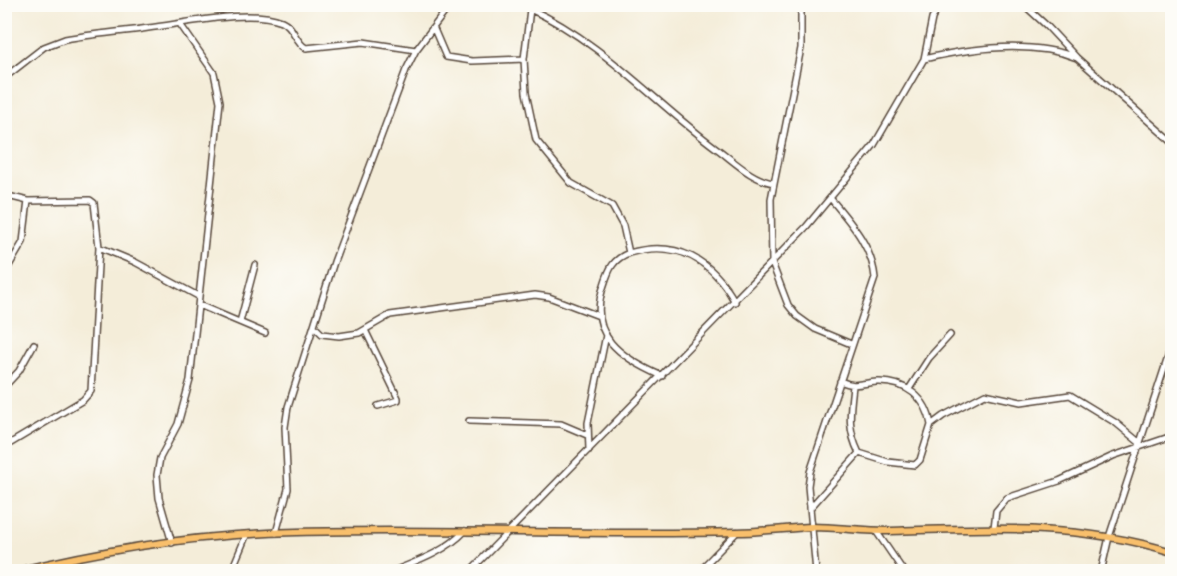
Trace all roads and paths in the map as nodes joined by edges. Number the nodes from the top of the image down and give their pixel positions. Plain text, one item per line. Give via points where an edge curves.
1 (451, 4) edge
2 (522, 4) edge
3 (801, 4) edge
4 (939, 4) edge
5 (1023, 4) edge
6 (530, 9) junction
7 (180, 24) junction
8 (434, 28) junction
9 (416, 50) junction
10 (1077, 58) junction
11 (524, 59) junction
12 (924, 59) junction
13 (4, 78) edge
14 (1173, 142) edge
15 (774, 183) junction
16 (4, 195) edge
17 (831, 199) junction
18 (28, 201) junction
19 (99, 247) junction
20 (628, 253) junction
21 (772, 263) junction
22 (255, 265) dead end
23 (4, 274) edge
24 (198, 296) junction
25 (735, 302) junction
26 (199, 305) junction
27 (599, 316) junction
28 (240, 322) junction
29 (315, 327) junction
30 (365, 330) junction
31 (265, 333) dead end
32 (606, 335) junction
33 (950, 335) dead end
34 (34, 344) dead end
35 (851, 344) junction
36 (1173, 345) edge
37 (662, 376) junction
38 (840, 381) junction
39 (853, 386) junction
40 (4, 387) edge
41 (909, 389) junction
42 (378, 406) dead end
43 (469, 421) dead end
44 (932, 425) junction
45 (587, 435) junction
46 (1173, 436) edge
47 (1139, 446) junction
48 (4, 447) edge
49 (589, 450) junction
50 (859, 453) junction
51 (811, 507) junction
52 (812, 527) junction
53 (994, 528) junction
54 (465, 531) junction
55 (508, 531) junction
56 (876, 531) junction
57 (737, 532) junction
58 (276, 533) junction
59 (246, 536) junction
60 (1109, 537) junction
61 (172, 543) junction
62 (1173, 552) edge
63 (13, 572) edge
64 (231, 572) edge
65 (391, 572) edge
66 (469, 572) edge
67 (698, 572) edge
68 (816, 572) edge
69 (904, 572) edge
70 (1101, 572) edge

1 - 8 street
2 - 6 street
3 - 15 street via 801,48
4 - 12 street
5 - 10 street
6 - 11 street
6 - 15 street via 577,34 699,135 755,177
7 - 9 street via 258,17 289,25 306,48 363,42
7 - 13 street via 65,39 44,47
7 - 24 street via 214,73 220,102
8 - 9 street
8 - 11 street via 446,57 472,61
9 - 29 street via 369,164
10 - 12 street via 1059,50 995,48
10 - 14 street
11 - 20 street via 526,93 536,140 571,183 612,206 623,226
12 - 17 street via 874,145
15 - 21 street
16 - 18 street
17 - 21 street
17 - 35 street via 864,242 874,266 870,296
18 - 19 street via 90,200 94,203
18 - 23 street via 22,242
19 - 24 street
19 - 48 street via 91,391 83,400
20 - 25 street via 660,250 701,261 723,280
20 - 27 street via 610,267 601,292
21 - 25 street
21 - 35 street via 788,305 797,316 815,329
22 - 28 street
24 - 26 street
25 - 37 street
26 - 28 street
26 - 61 street via 190,380 178,424 160,458 157,475 159,498
27 - 30 street via 535,295 390,315
27 - 32 street
28 - 31 street
29 - 30 street via 322,334 339,336
29 - 58 street via 288,408 288,489
30 - 42 street via 398,398
32 - 37 street via 623,355
32 - 45 street
33 - 41 street
34 - 40 street via 19,371
35 - 38 street
36 - 47 street
37 - 49 street
38 - 39 street
38 - 51 street via 810,472
39 - 41 street via 879,382
39 - 50 street via 848,420
41 - 44 street via 924,402
43 - 45 street via 561,424
44 - 47 street via 985,394 1021,402 1070,395 1116,423
44 - 50 street via 915,465
45 - 49 street
46 - 47 street
47 - 53 street via 1059,481 1007,498 996,511
47 - 60 street
49 - 55 street
50 - 51 street
51 - 52 street
52 - 56 main road
52 - 57 main road
52 - 68 street
53 - 56 main road
53 - 60 main road
54 - 55 main road
54 - 58 main road
54 - 65 street via 445,549
55 - 57 main road
55 - 66 street
56 - 69 street
57 - 67 street
58 - 59 main road
59 - 61 main road
59 - 64 street
60 - 62 main road
60 - 70 street
61 - 63 main road

